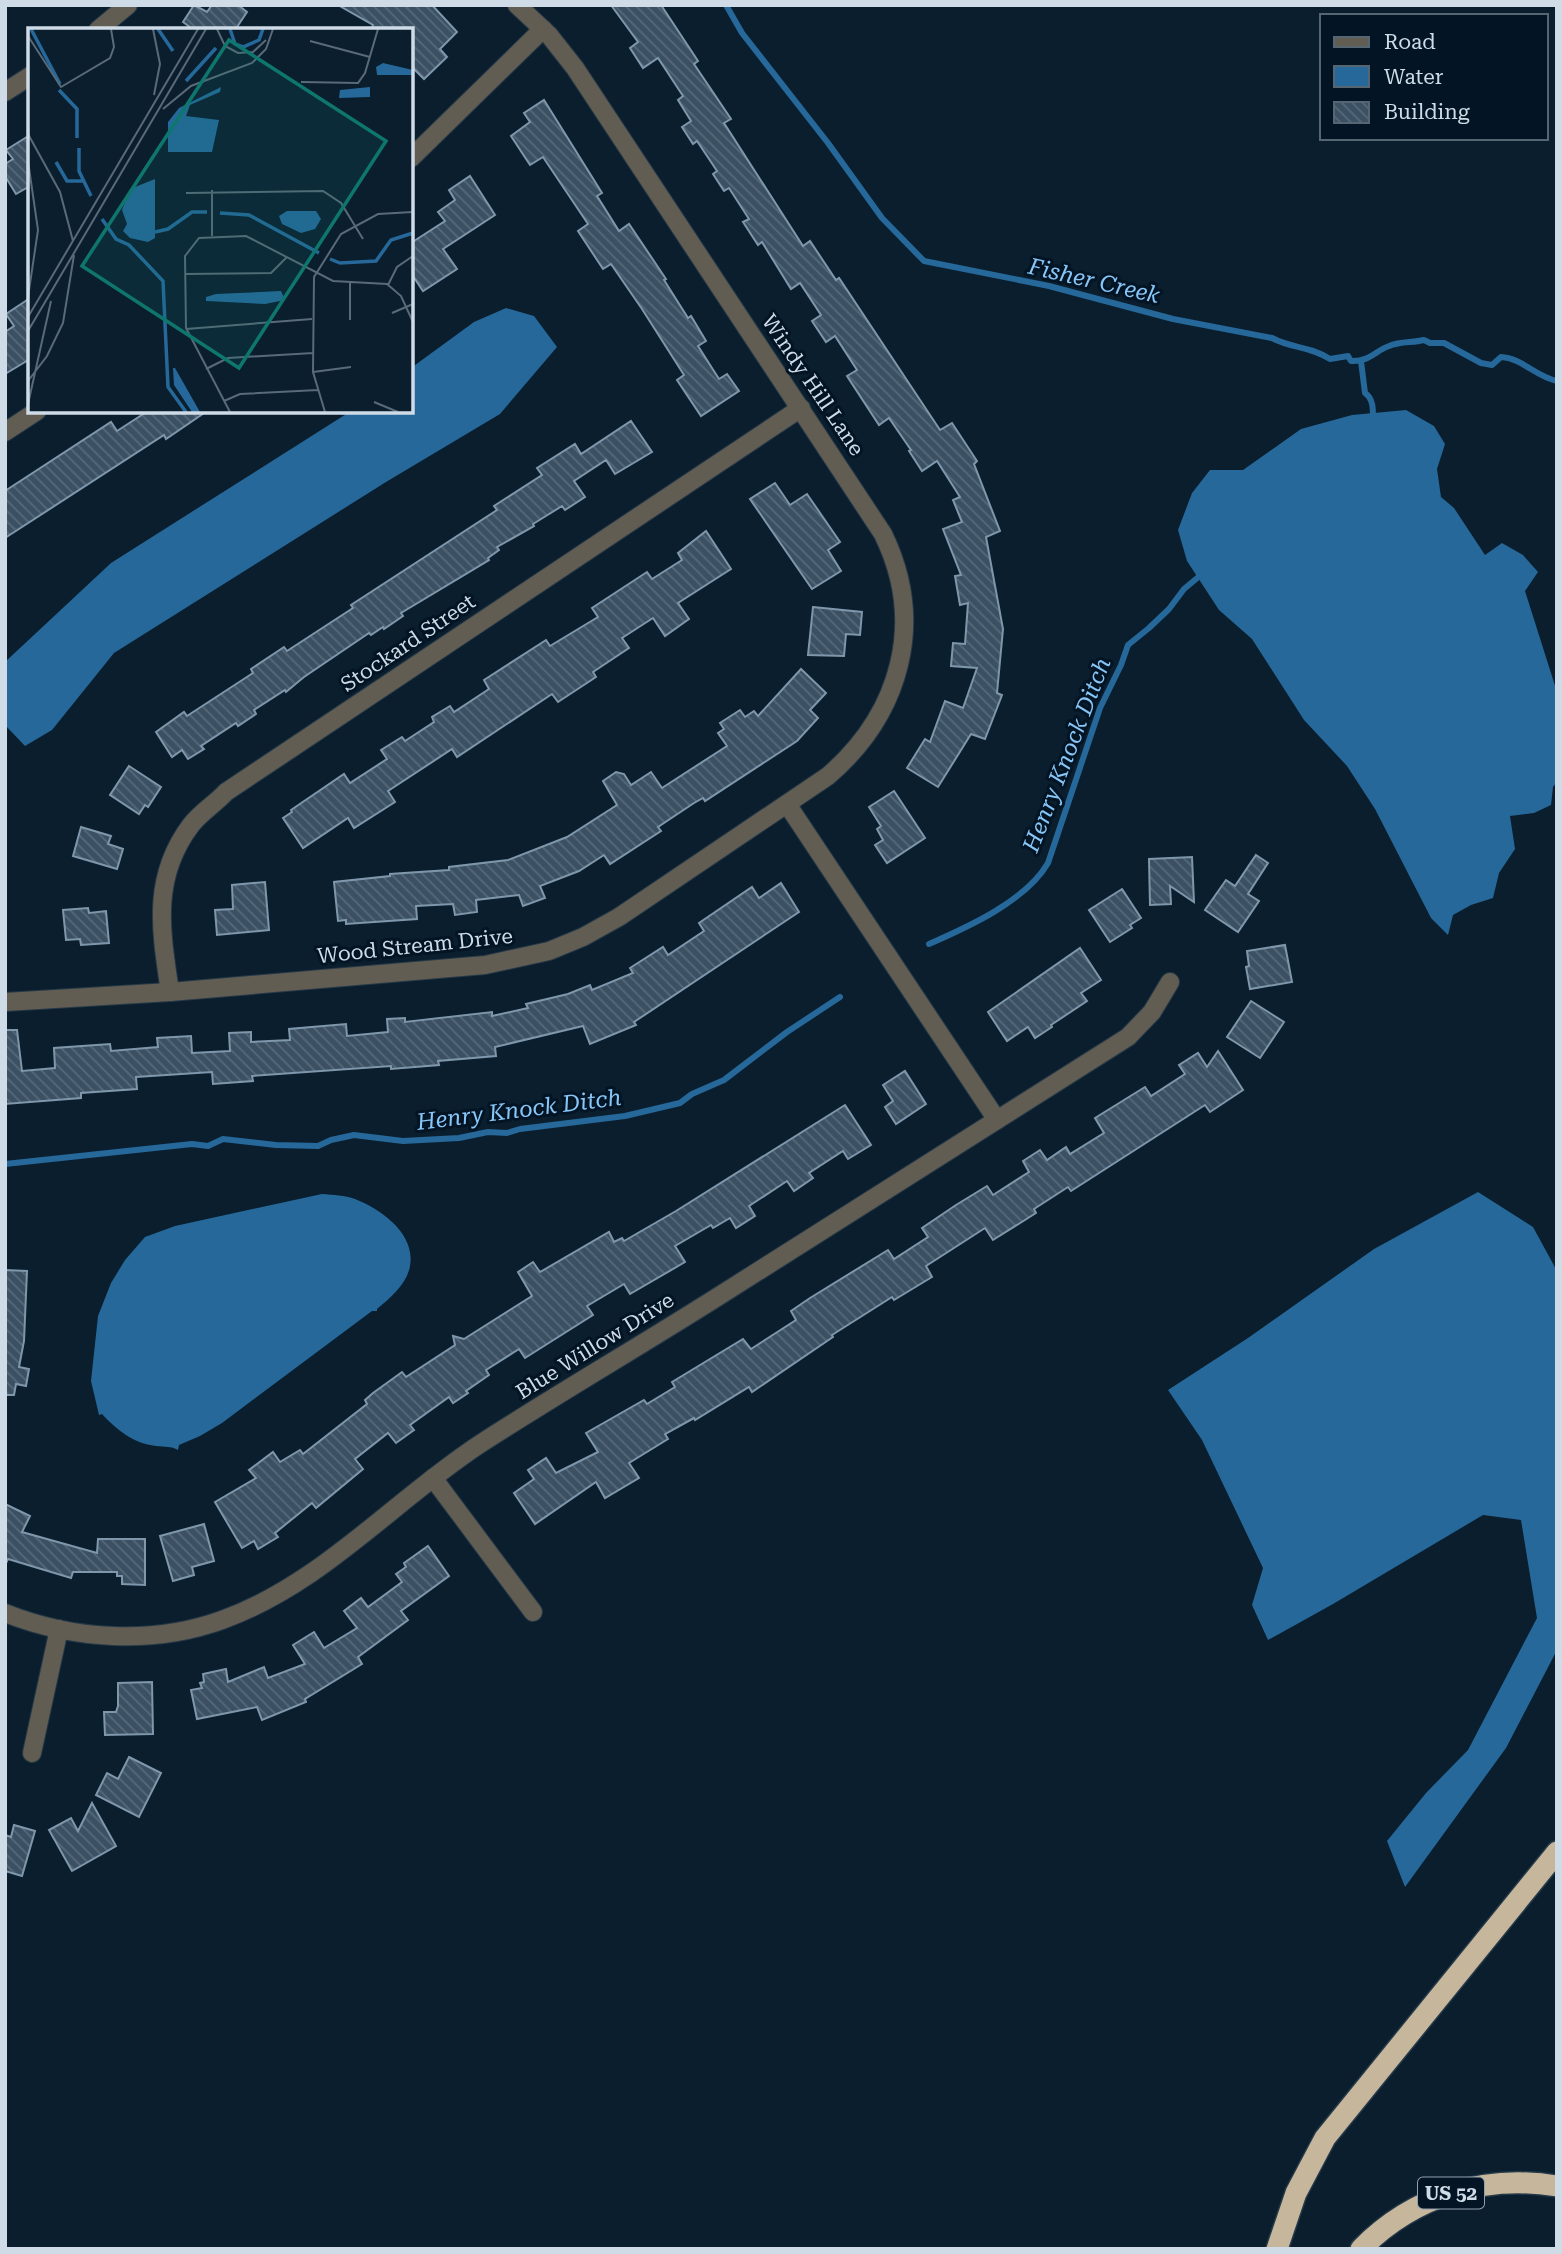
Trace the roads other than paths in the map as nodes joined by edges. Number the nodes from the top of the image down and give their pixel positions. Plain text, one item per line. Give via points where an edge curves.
1 (128, 5) edge
2 (517, 5) edge
3 (100, 28) edge
4 (543, 29) junction
5 (28, 77) edge
6 (5, 92) edge
7 (413, 156) edge
8 (801, 408) junction
9 (34, 413) edge
10 (5, 432) edge
11 (787, 804) junction
12 (1170, 982) dead end
13 (170, 992) junction
14 (5, 1002) edge
15 (997, 1120) junction
16 (433, 1478) junction
17 (533, 1612) dead end
18 (5, 1613) edge
19 (59, 1629) junction
20 (32, 1753) dead end
21 (1557, 1852) edge
22 (1557, 2186) edge
23 (1277, 2249) edge
24 (1361, 2249) edge

1 - 3 street
2 - 4 street, Windy Hill Lane
4 - 7 street
4 - 8 street, Windy Hill Lane via 582,79
5 - 6 street
8 - 11 street, Windy Hill Lane via 886,539 900,583 903,637 894,683 874,726 846,761
8 - 13 street, Stockard Street via 204,810 177,846 162,894
9 - 10 street
11 - 13 street, Wood Stream Drive via 600,928 549,951 485,965
11 - 15 street
12 - 15 street, Blue Willow Drive via 1153,1012 1128,1037
13 - 14 street, Wood Stream Drive
15 - 16 street, Blue Willow Drive via 535,1409
16 - 17 street
16 - 19 street, Blue Willow Drive via 311,1574 250,1609 171,1633 101,1635
18 - 19 street, Blue Willow Drive
19 - 20 street
21 - 23 highway via 1331,2130 1296,2193
22 - 24 highway, US 52 via 1492,2183 1440,2196 1395,2220

